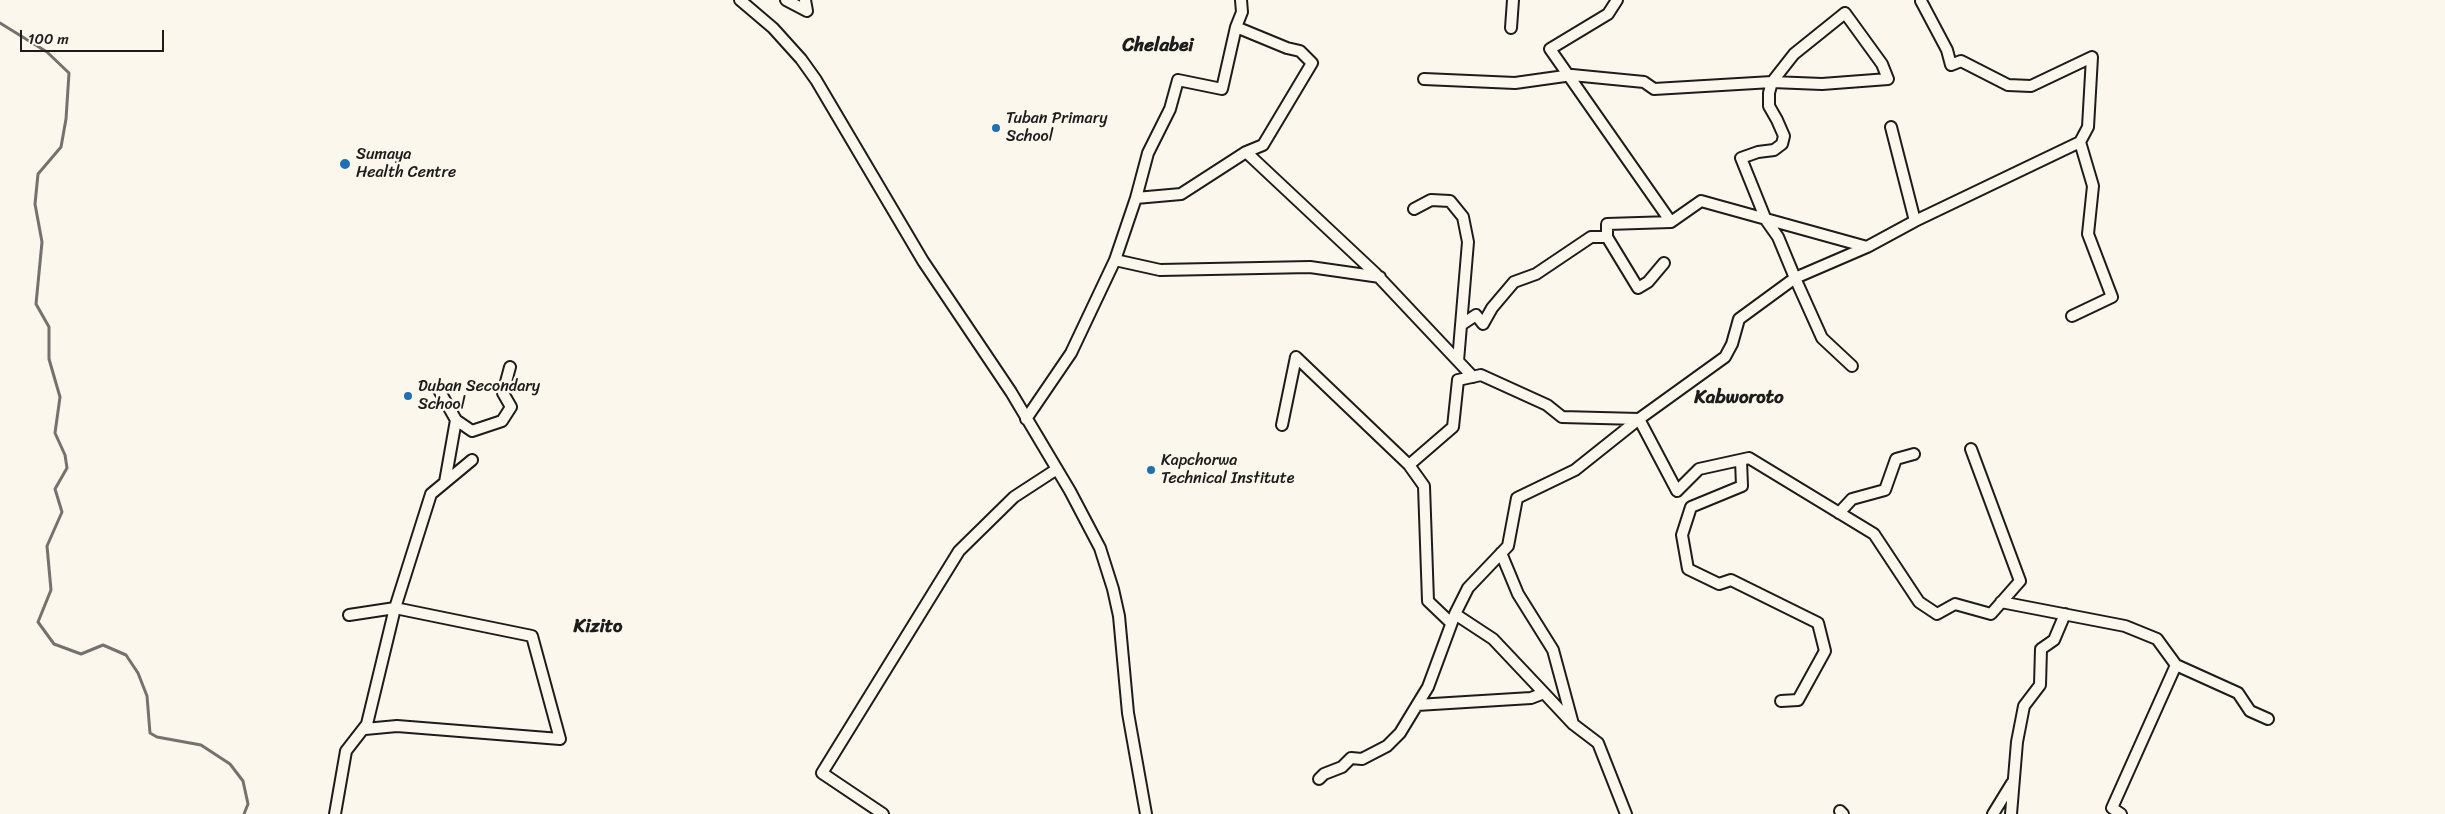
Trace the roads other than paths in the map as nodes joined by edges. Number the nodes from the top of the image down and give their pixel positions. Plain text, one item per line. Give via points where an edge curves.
1 (786, 0) edge
2 (805, 0) edge
3 (1241, 0) edge
4 (1513, 0) edge
5 (1617, 0) edge
6 (745, 1) edge
7 (1921, 1) edge
8 (1236, 27) junction
9 (1511, 28) dead end
10 (1569, 75) junction
11 (1424, 80) dead end
12 (1772, 82) junction
13 (1891, 127) dead end
14 (2080, 142) junction
15 (1246, 152) junction
16 (1136, 198) junction
17 (1414, 209) dead end
18 (1766, 220) junction
19 (1915, 220) junction
20 (1671, 222) junction
21 (1606, 236) junction
22 (1867, 247) junction
23 (1115, 260) junction
24 (1664, 263) dead end
25 (1380, 277) junction
26 (1795, 278) junction
27 (2072, 316) dead end
28 (1461, 325) junction
29 (1458, 361) junction
30 (1852, 366) dead end
31 (510, 367) dead end
32 (1473, 377) junction
33 (439, 390) dead end
34 (1026, 419) junction
35 (1639, 419) junction
36 (456, 420) junction
37 (1282, 425) dead end
38 (1971, 449) dead end
39 (1914, 454) dead end
40 (472, 460) dead end
41 (1741, 460) junction
42 (1410, 465) junction
43 (1057, 468) junction
44 (446, 482) junction
45 (1839, 513) junction
46 (1501, 553) junction
47 (2001, 602) junction
48 (395, 608) junction
49 (2065, 614) junction
50 (349, 615) dead end
51 (1453, 619) junction
52 (2176, 665) junction
53 (1544, 693) junction
54 (1781, 701) dead end
55 (1417, 705) junction
56 (2268, 719) dead end
57 (1573, 724) junction
58 (364, 729) junction
59 (1319, 779) dead end
60 (2014, 780) junction
61 (2110, 811) edge
62 (335, 814) edge
63 (883, 814) edge
64 (1146, 814) edge
65 (1626, 814) edge
66 (1993, 814) edge
67 (2011, 814) edge
68 (2121, 814) edge

1 - 2 street via 807,11
3 - 8 street via 1242,12
4 - 9 street
5 - 10 street via 1608,14 1550,49
6 - 34 street via 801,58 816,80 923,261
7 - 14 street via 1947,50 1951,65 1961,60 2008,85 2031,86 2092,57 2088,127
8 - 15 street via 1300,51 1312,63 1263,146
8 - 16 street via 1222,89 1178,80 1170,109 1148,153
10 - 11 street via 1515,83
10 - 12 street via 1644,82 1654,89
10 - 20 street
12 - 12 street via 1822,84 1888,79 1882,64 1845,13 1794,54
12 - 18 street via 1768,106 1784,136 1782,144 1774,150 1741,158
13 - 19 street
14 - 19 street
14 - 27 street via 2093,186 2088,234 2112,297
15 - 16 street via 1181,194
15 - 25 street
16 - 23 street
17 - 28 street via 1431,200 1450,202 1463,217 1468,242
18 - 20 street via 1701,201
18 - 22 street
18 - 26 street via 1778,237
19 - 22 street
20 - 21 street via 1607,224
21 - 24 street via 1638,288 1648,282
21 - 28 street via 1591,237 1536,274 1514,282 1483,324 1476,316
22 - 26 street
23 - 25 street via 1160,270 1310,267
23 - 34 street via 1071,353
25 - 29 street
26 - 30 street via 1822,338
26 - 35 street via 1739,319 1725,357
28 - 29 street
29 - 32 street
31 - 36 street via 503,393 511,407 502,421 472,431
32 - 35 street via 1481,375 1547,405 1562,417
32 - 42 street via 1458,380 1453,427
33 - 36 street
34 - 43 street
35 - 41 street via 1677,491 1699,468
35 - 46 street via 1575,470 1517,498 1508,546
36 - 44 street
37 - 42 street via 1296,356
38 - 47 street via 2020,581
39 - 45 street via 1896,459 1885,490 1852,498
40 - 44 street
41 - 45 street via 1749,458
41 - 54 street via 1742,486 1691,507 1682,535 1688,569 1719,584 1731,580 1818,623 1825,651 1798,700
42 - 51 street via 1424,486 1428,601
43 - 63 street via 1014,497 959,551 822,773
43 - 64 street via 1100,548 1113,589 1119,616 1128,713
44 - 48 street via 431,494
45 - 47 street via 1874,534 1919,602 1937,614 1955,604 1991,614
46 - 51 street via 1468,588
46 - 57 street via 1518,594 1553,650
47 - 49 street
48 - 50 street
48 - 58 street
48 - 58 street via 532,636 560,739 397,726
49 - 52 street via 2124,626 2158,638
49 - 60 street via 2054,640 2041,649 2040,685 2024,706
51 - 53 street via 1493,639
51 - 55 street via 1428,687
52 - 56 street via 2238,693 2250,711
52 - 61 street
53 - 55 street via 1531,698
53 - 57 street
55 - 59 street via 1400,733 1387,746 1362,759 1351,758 1342,767
57 - 65 street via 1598,743
58 - 62 street via 346,751
60 - 66 street
60 - 67 street
61 - 68 street

